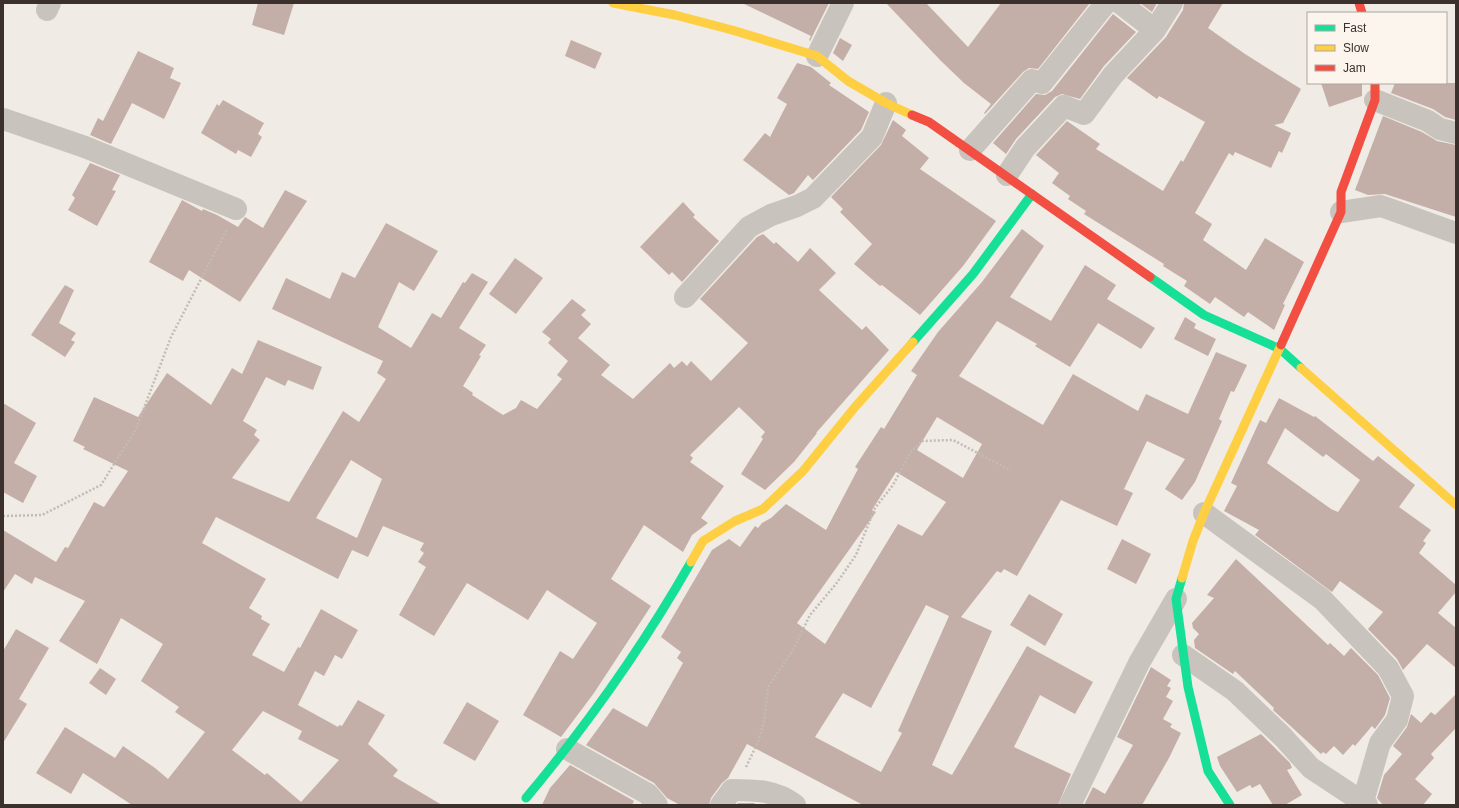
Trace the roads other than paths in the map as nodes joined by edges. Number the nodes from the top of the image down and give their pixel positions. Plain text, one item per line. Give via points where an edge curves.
1 (613, 3) edge
2 (844, 3) edge
3 (1106, 3) edge
4 (1120, 3) edge
5 (1172, 3) edge
6 (1154, 30) junction
7 (817, 56) junction
8 (1375, 91) edge
9 (886, 103) junction
10 (3, 119) edge
11 (1456, 133) edge
12 (970, 150) junction
13 (1007, 175) junction
14 (1032, 194) junction
15 (236, 209) road end
16 (1341, 212) junction
17 (1456, 233) edge
18 (685, 297) dead end
19 (1280, 349) junction
20 (1456, 505) edge
21 (1204, 513) junction
22 (1176, 598) junction
23 (1183, 655) junction
24 (568, 749) junction
25 (726, 797) edge
26 (526, 798) dead end
27 (1364, 804) edge
28 (657, 805) edge
29 (795, 805) edge
30 (1070, 805) edge
31 (1230, 805) edge

1 - 7 street via 675,15
2 - 7 street
3 - 12 street via 1042,83 1032,80
4 - 6 street
5 - 6 street
6 - 13 street via 1113,75 1084,114 1064,106 1025,148
7 - 9 street via 848,81
8 - 11 street via 1440,129
8 - 16 street via 1341,192
9 - 12 street via 929,122
9 - 18 street via 872,137 813,198 749,227
10 - 15 street via 84,147
12 - 13 street
13 - 14 street
14 - 19 street via 1204,316
14 - 24 street via 973,274 803,470 763,509 735,521 703,541 666,606
16 - 17 street via 1382,206
16 - 19 street
19 - 20 street
19 - 21 street
21 - 22 street
21 - 27 street via 1322,599 1388,668 1403,696 1397,720 1380,743
22 - 23 street
22 - 30 street via 1139,663
23 - 27 street via 1235,691 1311,768
23 - 31 street via 1208,771
24 - 26 street
24 - 28 street via 648,794
25 - 29 street via 766,790 788,799

